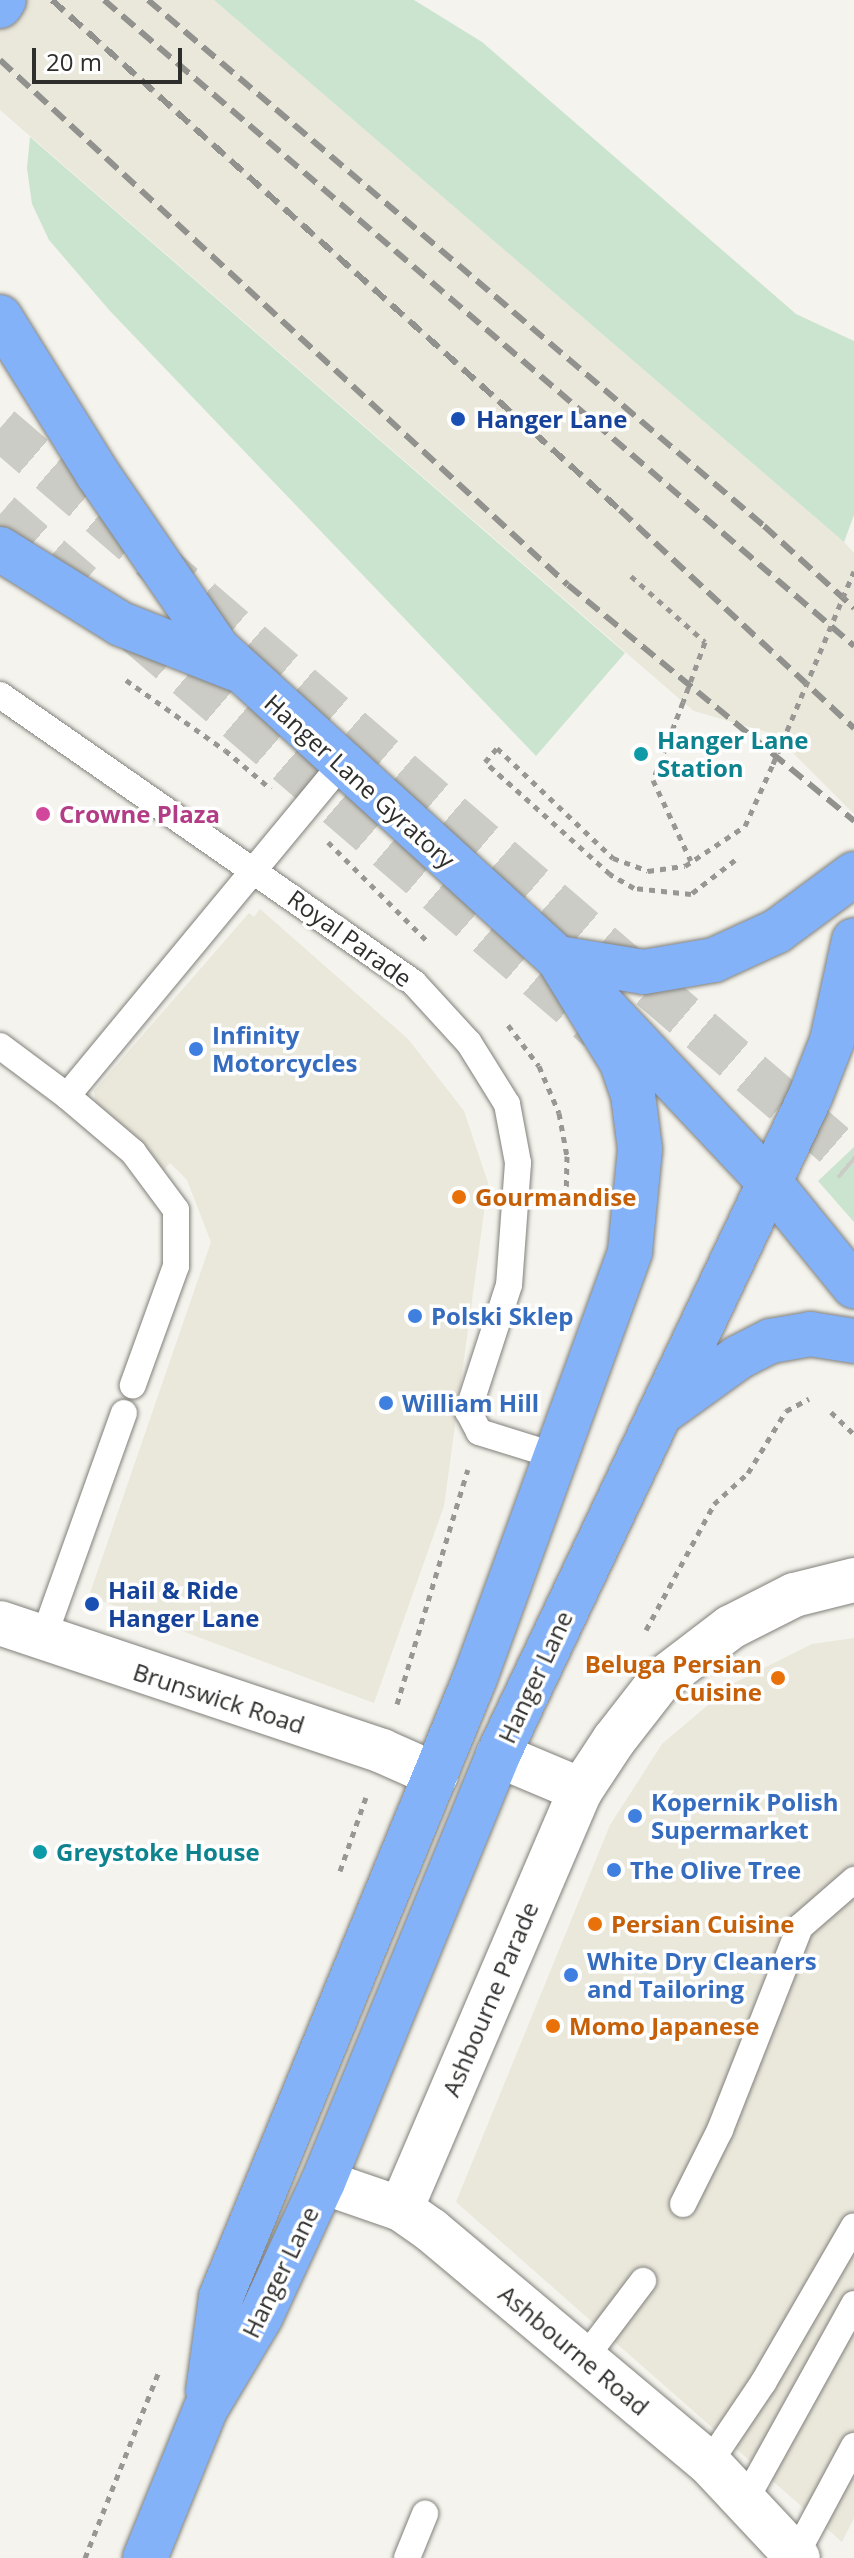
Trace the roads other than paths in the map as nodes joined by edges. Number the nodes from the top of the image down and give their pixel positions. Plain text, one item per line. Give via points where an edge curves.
1 (4, 0) edge
2 (0, 6) edge
3 (0, 317) edge
4 (0, 549) edge
5 (236, 669) junction
6 (0, 695) edge
7 (342, 764) junction
8 (253, 868) junction
9 (854, 874) edge
10 (854, 940) edge
11 (558, 958) junction
12 (0, 1046) edge
13 (67, 1096) junction
14 (771, 1184) junction
15 (854, 1286) edge
16 (854, 1341) edge
17 (133, 1385) dead end
18 (124, 1413) dead end
19 (660, 1414) junction
20 (553, 1455) junction
21 (854, 1580) edge
22 (0, 1623) edge
23 (43, 1639) junction
24 (498, 1755) junction
25 (436, 1775) junction
26 (581, 1790) junction
27 (854, 1880) edge
28 (323, 2182) junction
29 (683, 2204) dead end
30 (401, 2209) junction
31 (854, 2226) edge
32 (643, 2281) dead end
33 (854, 2304) edge
34 (584, 2359) junction
35 (205, 2410) junction
36 (854, 2446) edge
37 (709, 2463) junction
38 (746, 2499) junction
39 (425, 2514) dead end
40 (796, 2557) edge
41 (145, 2558) edge
42 (407, 2558) edge

1 - 2 highway
3 - 5 highway, Hanger Lane Gyratory via 170,582
4 - 5 highway via 121,624
5 - 7 highway, Hanger Lane Gyratory
6 - 8 lane, Royal Parade
7 - 8 lane
7 - 11 highway, Hanger Lane Gyratory
8 - 13 lane
8 - 20 lane, Royal Parade via 414,983 469,1043 507,1104 518,1163 509,1285 468,1411 479,1432
9 - 11 highway via 777,931 714,960 644,972
10 - 14 highway, Hanger Lane via 832,1041
11 - 14 highway
11 - 20 highway, Hanger Lane via 621,1061 633,1095 640,1149 630,1251
12 - 13 lane
13 - 17 lane via 133,1152 176,1210 176,1266
14 - 15 highway
14 - 19 highway, Hanger Lane
16 - 19 highway via 810,1334 771,1341 739,1357
18 - 23 lane
19 - 24 highway, Hanger Lane
20 - 25 highway, Hanger Lane
21 - 26 street, Ashbourne Parade via 794,1595 731,1627 660,1681
22 - 23 street, Brunswick Road
23 - 25 street, Brunswick Road via 382,1751
24 - 26 street
24 - 28 highway, Hanger Lane
25 - 35 highway, Hanger Lane via 221,2297
26 - 30 street, Ashbourne Parade
27 - 29 lane via 800,1927 720,2130
28 - 30 street, Ashbourne Road
28 - 35 highway, Hanger Lane via 261,2316
30 - 34 street, Ashbourne Road
31 - 37 lane via 763,2383
32 - 34 lane
33 - 38 lane
34 - 37 street, Ashbourne Road
35 - 41 highway, Hanger Lane
36 - 40 lane
37 - 38 street, Ashbourne Road
38 - 40 street, Ashbourne Road
39 - 42 lane

